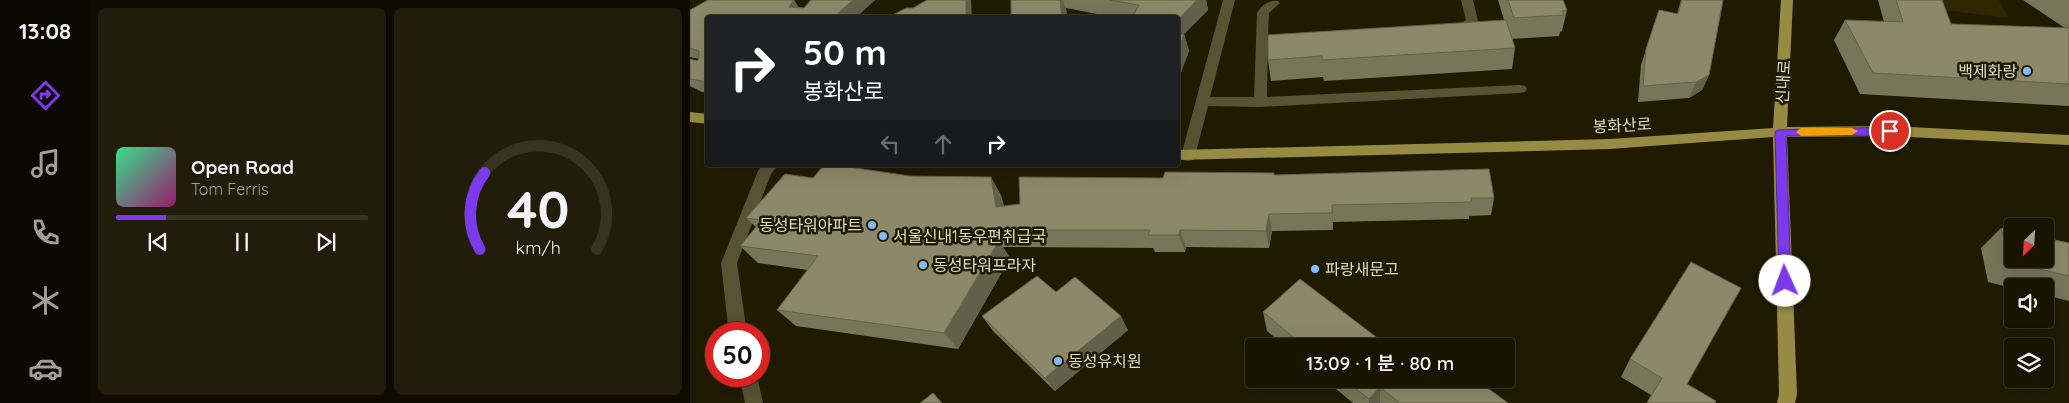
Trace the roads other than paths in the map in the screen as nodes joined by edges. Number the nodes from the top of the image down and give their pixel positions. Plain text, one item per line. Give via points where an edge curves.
1 (1229, 0) edge
2 (1467, 0) edge
3 (1787, 0) edge
4 (1274, 3) dead end
5 (1441, 28) edge
6 (1302, 38) edge
7 (1262, 40) junction
8 (1520, 89) dead end
9 (1202, 101) junction
10 (1260, 102) junction
11 (690, 117) edge
12 (705, 119) edge
13 (1780, 132) junction
14 (2069, 140) edge
15 (1183, 155) edge
16 (769, 167) edge
17 (736, 322) edge
18 (750, 387) edge
19 (754, 403) edge
20 (1786, 403) edge

1 - 9 street
2 - 5 street via 1470,24
3 - 13 main road, 신내로
4 - 7 street via 1263,14
6 - 7 street
7 - 10 street
8 - 10 street
9 - 10 street
9 - 15 street
11 - 12 main road
13 - 14 main road, 봉화산로 via 1890,131
13 - 15 main road, 봉화산로 via 1610,144
13 - 20 main road, 신내로
16 - 17 street via 729,263
18 - 19 street

